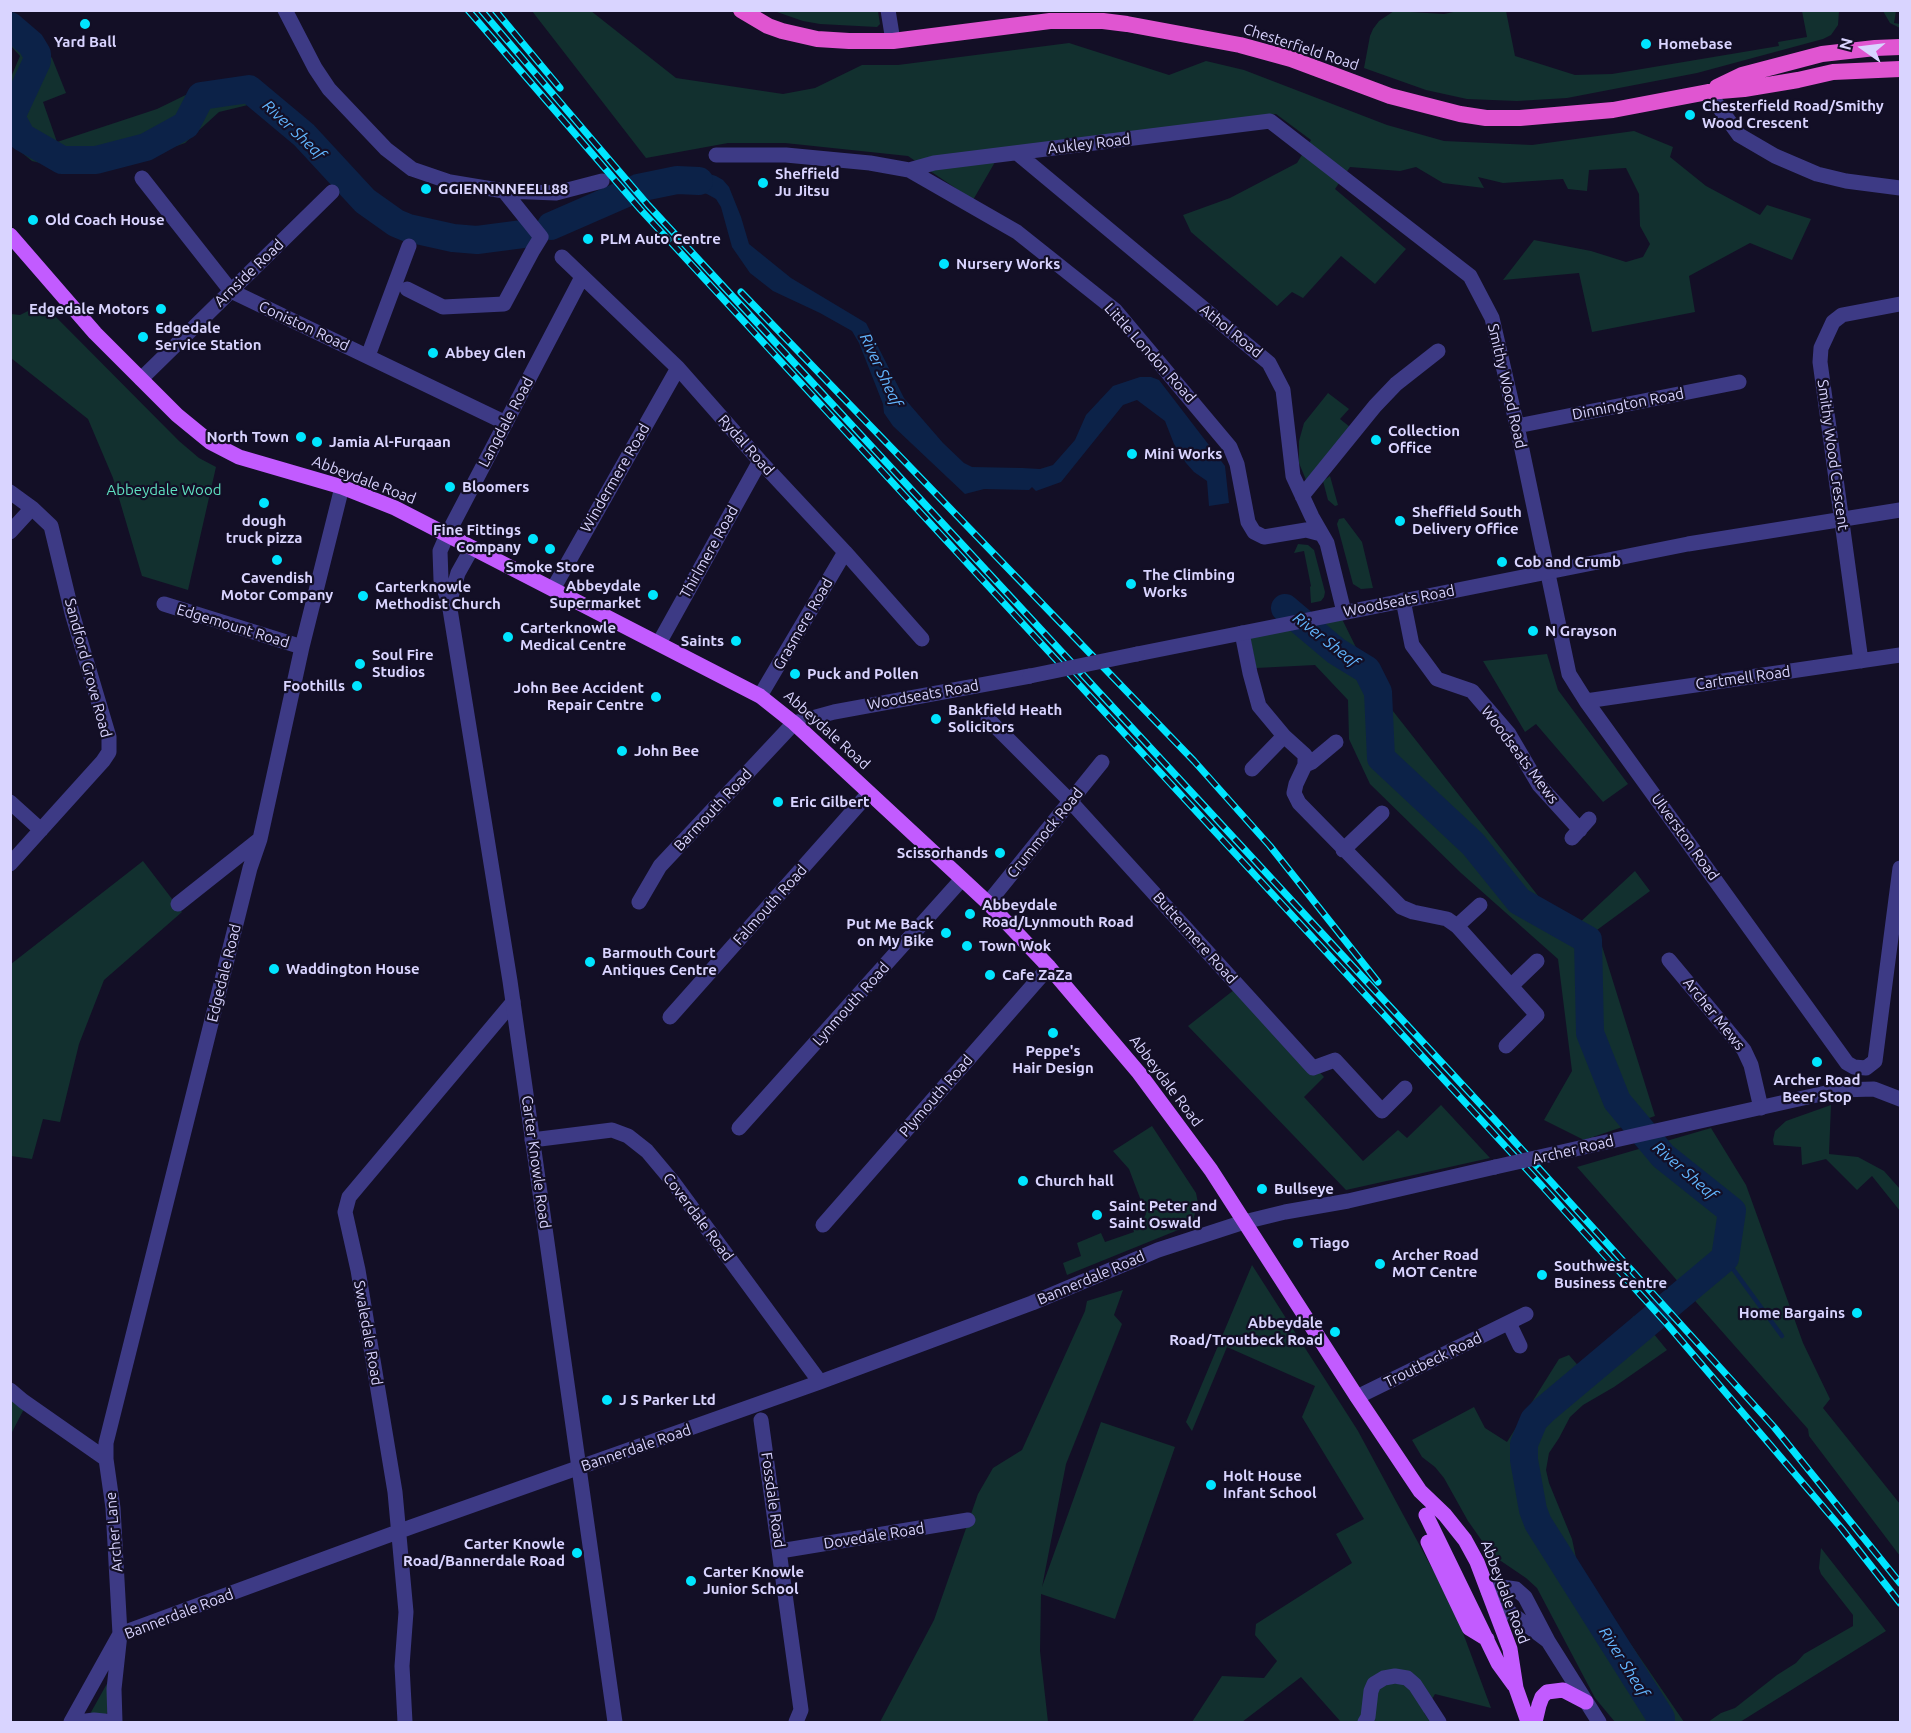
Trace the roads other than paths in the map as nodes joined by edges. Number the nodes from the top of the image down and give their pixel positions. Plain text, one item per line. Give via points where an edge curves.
1 (285, 10) edge
2 (741, 10) edge
3 (888, 10) edge
4 (893, 41) junction
5 (1900, 47) edge
6 (1900, 69) edge
7 (1708, 92) junction
8 (1270, 121) joint
9 (1017, 153) junction
10 (716, 156) dead end
11 (909, 170) junction
12 (142, 178) dead end
13 (602, 181) dead end
14 (1900, 188) edge
15 (504, 191) junction
16 (332, 192) dead end
17 (10, 235) edge
18 (409, 246) dead end
19 (562, 257) dead end
20 (582, 277) junction
21 (407, 289) dead end
22 (231, 291) junction
23 (1900, 304) edge
24 (1438, 351) dead end
25 (368, 356) junction
26 (678, 368) junction
27 (141, 379) junction
28 (1739, 382) dead end
29 (506, 423) junction
30 (1517, 426) junction
31 (760, 461) junction
32 (342, 487) junction
33 (10, 492) edge
34 (1302, 496) junction
35 (32, 508) junction
36 (1900, 510) edge
37 (1842, 519) junction
38 (10, 532) edge
39 (1321, 534) junction
40 (447, 535) junction
41 (472, 548) junction
42 (845, 552) junction
43 (1549, 571) junction
44 (553, 589) junction
45 (1403, 600) junction
46 (449, 603) junction
47 (164, 604) dead end
48 (1342, 613) junction
49 (1242, 633) junction
50 (922, 639) dead end
51 (659, 643) junction
52 (302, 647) junction
53 (1900, 655) edge
54 (1861, 661) junction
55 (760, 696) junction
56 (1586, 701) junction
57 (988, 719) dead end
58 (794, 723) junction
59 (1284, 736) junction
60 (1336, 742) dead end
61 (1102, 762) dead end
62 (1305, 765) junction
63 (1252, 769) dead end
64 (869, 793) junction
65 (10, 802) edge
66 (1071, 802) junction
67 (1382, 813) dead end
68 (1580, 829) dead end
69 (41, 830) junction
70 (260, 839) junction
71 (1343, 850) junction
72 (10, 864) edge
73 (1900, 868) edge
74 (962, 879) junction
75 (639, 902) dead end
76 (988, 903) junction
77 (178, 904) dead end
78 (1480, 905) dead end
79 (1457, 926) junction
80 (1669, 960) dead end
81 (1537, 961) dead end
82 (1048, 967) junction
83 (1511, 986) junction
84 (513, 1002) junction
85 (670, 1017) dead end
86 (1506, 1046) dead end
87 (1405, 1088) dead end
88 (1900, 1099) edge
89 (1761, 1108) junction
90 (739, 1128) dead end
91 (532, 1140) junction
92 (1244, 1222) junction
93 (824, 1225) dead end
94 (1526, 1314) dead end
95 (1509, 1323) junction
96 (1520, 1346) dead end
97 (820, 1382) junction
98 (10, 1390) edge
99 (1356, 1397) junction
100 (761, 1420) dead end
101 (106, 1459) junction
102 (578, 1468) junction
103 (1420, 1491) junction
104 (1426, 1515) junction
105 (968, 1520) dead end
106 (399, 1532) junction
107 (780, 1551) junction
108 (1455, 1572) junction
109 (1488, 1591) junction
110 (1475, 1614) junction
111 (120, 1634) junction
112 (1487, 1639) junction
113 (1548, 1641) junction
114 (1516, 1688) junction
115 (1586, 1702) junction
116 (71, 1722) edge
117 (78, 1722) edge
118 (115, 1722) edge
119 (405, 1722) edge
120 (615, 1722) edge
121 (796, 1722) edge
122 (1365, 1722) edge
123 (1439, 1722) edge
124 (1528, 1722) edge
125 (1535, 1722) edge
126 (1599, 1722) edge

1 - 15 street via 329,89 399,160 433,178
2 - 4 highway, Chesterfield Road via 774,29 800,36 832,41
3 - 4 street
4 - 7 highway, Chesterfield Road via 1056,21 1127,24 1240,45 1390,96 1486,118 1613,110
5 - 7 highway, Chesterfield Road via 1822,54 1742,75
6 - 7 highway, Chesterfield Road via 1833,72
7 - 14 street via 1739,135 1775,156 1817,174
8 - 9 street, Aukley Road
8 - 30 street, Smithy Wood Road via 1470,276 1492,318
9 - 11 street, Aukley Road via 934,163
9 - 34 street, Athol Road via 1269,363 1283,390 1293,476
10 - 11 street, Little London Road via 786,155
11 - 39 street, Little London Road via 1017,232 1115,310 1230,447 1248,522 1254,532 1269,538 1306,530
12 - 22 street, Coniston Road
13 - 15 street via 556,193
15 - 21 street via 541,237 504,304 443,307
16 - 22 street, Arnside Road
17 - 27 main road, Abbeydale Road
18 - 25 street
19 - 20 street, Rydal Road
20 - 26 street, Rydal Road
20 - 29 street, Langdale Road
22 - 25 street, Coniston Road
22 - 27 street, Arnside Road
23 - 37 street, Smithy Wood Crescent via 1842,315 1833,322 1821,348
24 - 34 street via 1375,406
25 - 29 street, Coniston Road
26 - 31 street, Rydal Road
26 - 44 street, Windermere Road
27 - 32 main road, Abbeydale Road via 196,431 229,452
28 - 30 street, Dinnington Road
29 - 40 street, Langdale Road
30 - 43 street, Smithy Wood Road
31 - 42 street, Rydal Road
31 - 51 street, Thirlmere Road
32 - 40 main road, Abbeydale Road
32 - 52 street, Edgedale Road
33 - 35 street, Sandford Grove Road
34 - 39 street, Athol Road
35 - 38 street
35 - 69 street, Sandford Grove Road via 51,526 109,737 109,752 104,761
36 - 37 street, Woodseats Road
37 - 43 street, Woodseats Road
37 - 54 street, Smithy Wood Crescent
39 - 48 street, Athol Road via 1327,543
40 - 41 main road, Abbeydale Road
40 - 46 street, Carter Knowle Road via 439,556 441,580
41 - 44 main road, Abbeydale Road
41 - 46 street, Carter Knowle Road via 453,583
42 - 50 street, Rydal Road
42 - 55 street, Grasmere Road
43 - 45 street, Woodseats Road
43 - 56 street, Ulverston Road via 1569,674
44 - 51 main road, Abbeydale Road
45 - 48 street, Woodseats Road
45 - 68 street, Woodseats Mews via 1412,645 1437,679 1472,691 1509,734 1539,785
46 - 84 street, Carter Knowle Road
47 - 52 street, Edgemount Road
48 - 49 street, Woodseats Road
49 - 58 street, Woodseats Road, bridge
49 - 59 street via 1259,706
51 - 55 main road, Abbeydale Road
52 - 70 street, Edgedale Road
53 - 54 street, Cartmell Road
54 - 56 street, Cartmell Road
55 - 58 main road, Abbeydale Road
56 - 73 street, Ulverston Road via 1848,1063 1857,1068 1866,1068 1875,1061
57 - 66 street, Buttermere Road
58 - 64 main road, Abbeydale Road
58 - 75 street, Barmouth Road via 660,866
59 - 62 street via 1305,755
59 - 63 street
60 - 62 street
61 - 66 street, Crummock Road
62 - 71 street via 1294,793
64 - 74 main road, Abbeydale Road
64 - 85 street, Falmouth Road
65 - 69 street
66 - 76 street, Crummock Road
66 - 87 street, Buttermere Road via 1313,1068 1335,1060 1382,1111
67 - 71 street
69 - 72 street, Sandford Grove Road
70 - 77 street
70 - 101 street, Edgedale Road via 109,1432
71 - 79 street via 1401,907 1447,919
74 - 76 main road, Abbeydale Road
74 - 90 street, Lynmouth Road
76 - 82 main road, Abbeydale Road
78 - 79 street
79 - 83 street
80 - 89 street, Archer Mews via 1744,1050
81 - 83 street
82 - 92 main road, Abbeydale Road via 1139,1073
82 - 93 street, Plymouth Road
83 - 86 street via 1537,1015
84 - 91 street, Carter Knowle Road
84 - 106 street, Swaledale Road via 349,1197 345,1212 358,1270
88 - 89 street, Archer Road via 1874,1089 1852,1089
89 - 92 street, Archer Road, bridge
91 - 97 street, Coverdale Road via 612,1130 628,1136 647,1151
91 - 102 street, Carter Knowle Road
92 - 97 street, Bannerdale Road via 1158,1250 1032,1303
92 - 99 main road, Abbeydale Road
94 - 95 street, Troutbeck Road
95 - 96 street
95 - 99 street, Troutbeck Road
97 - 102 street, Bannerdale Road
98 - 101 street
99 - 103 main road, Abbeydale Road
100 - 107 street, Fossdale Road
101 - 111 street, Archer Lane
102 - 106 street, Bannerdale Road
102 - 120 street, Carter Knowle Road
103 - 104 main road, Abbeydale Road
103 - 109 main road, Abbeydale Road via 1465,1540
104 - 108 main road, Abbeydale Road
104 - 112 main road, Abbeydale Road via 1428,1542 1469,1628
105 - 107 street, Dovedale Road
106 - 111 street, Bannerdale Road
106 - 119 street, Swaledale Road via 406,1612 402,1666
107 - 121 street, Fossdale Road via 801,1710
108 - 109 main road
108 - 110 main road, Abbeydale Road
109 - 110 main road
109 - 113 street
109 - 113 street via 1501,1587 1516,1589 1531,1606
109 - 114 main road, Abbeydale Road via 1510,1649
110 - 112 main road, Abbeydale Road
111 - 116 street, Bannerdale Road
111 - 118 street, Archer Lane
112 - 114 main road, Abbeydale Road
113 - 115 street
114 - 124 main road, Abbeydale Road
115 - 125 main road via 1563,1690 1546,1692
115 - 126 street
117 - 118 street, Archer Lane
122 - 123 street via 1374,1684 1395,1676 1407,1678 1415,1685

